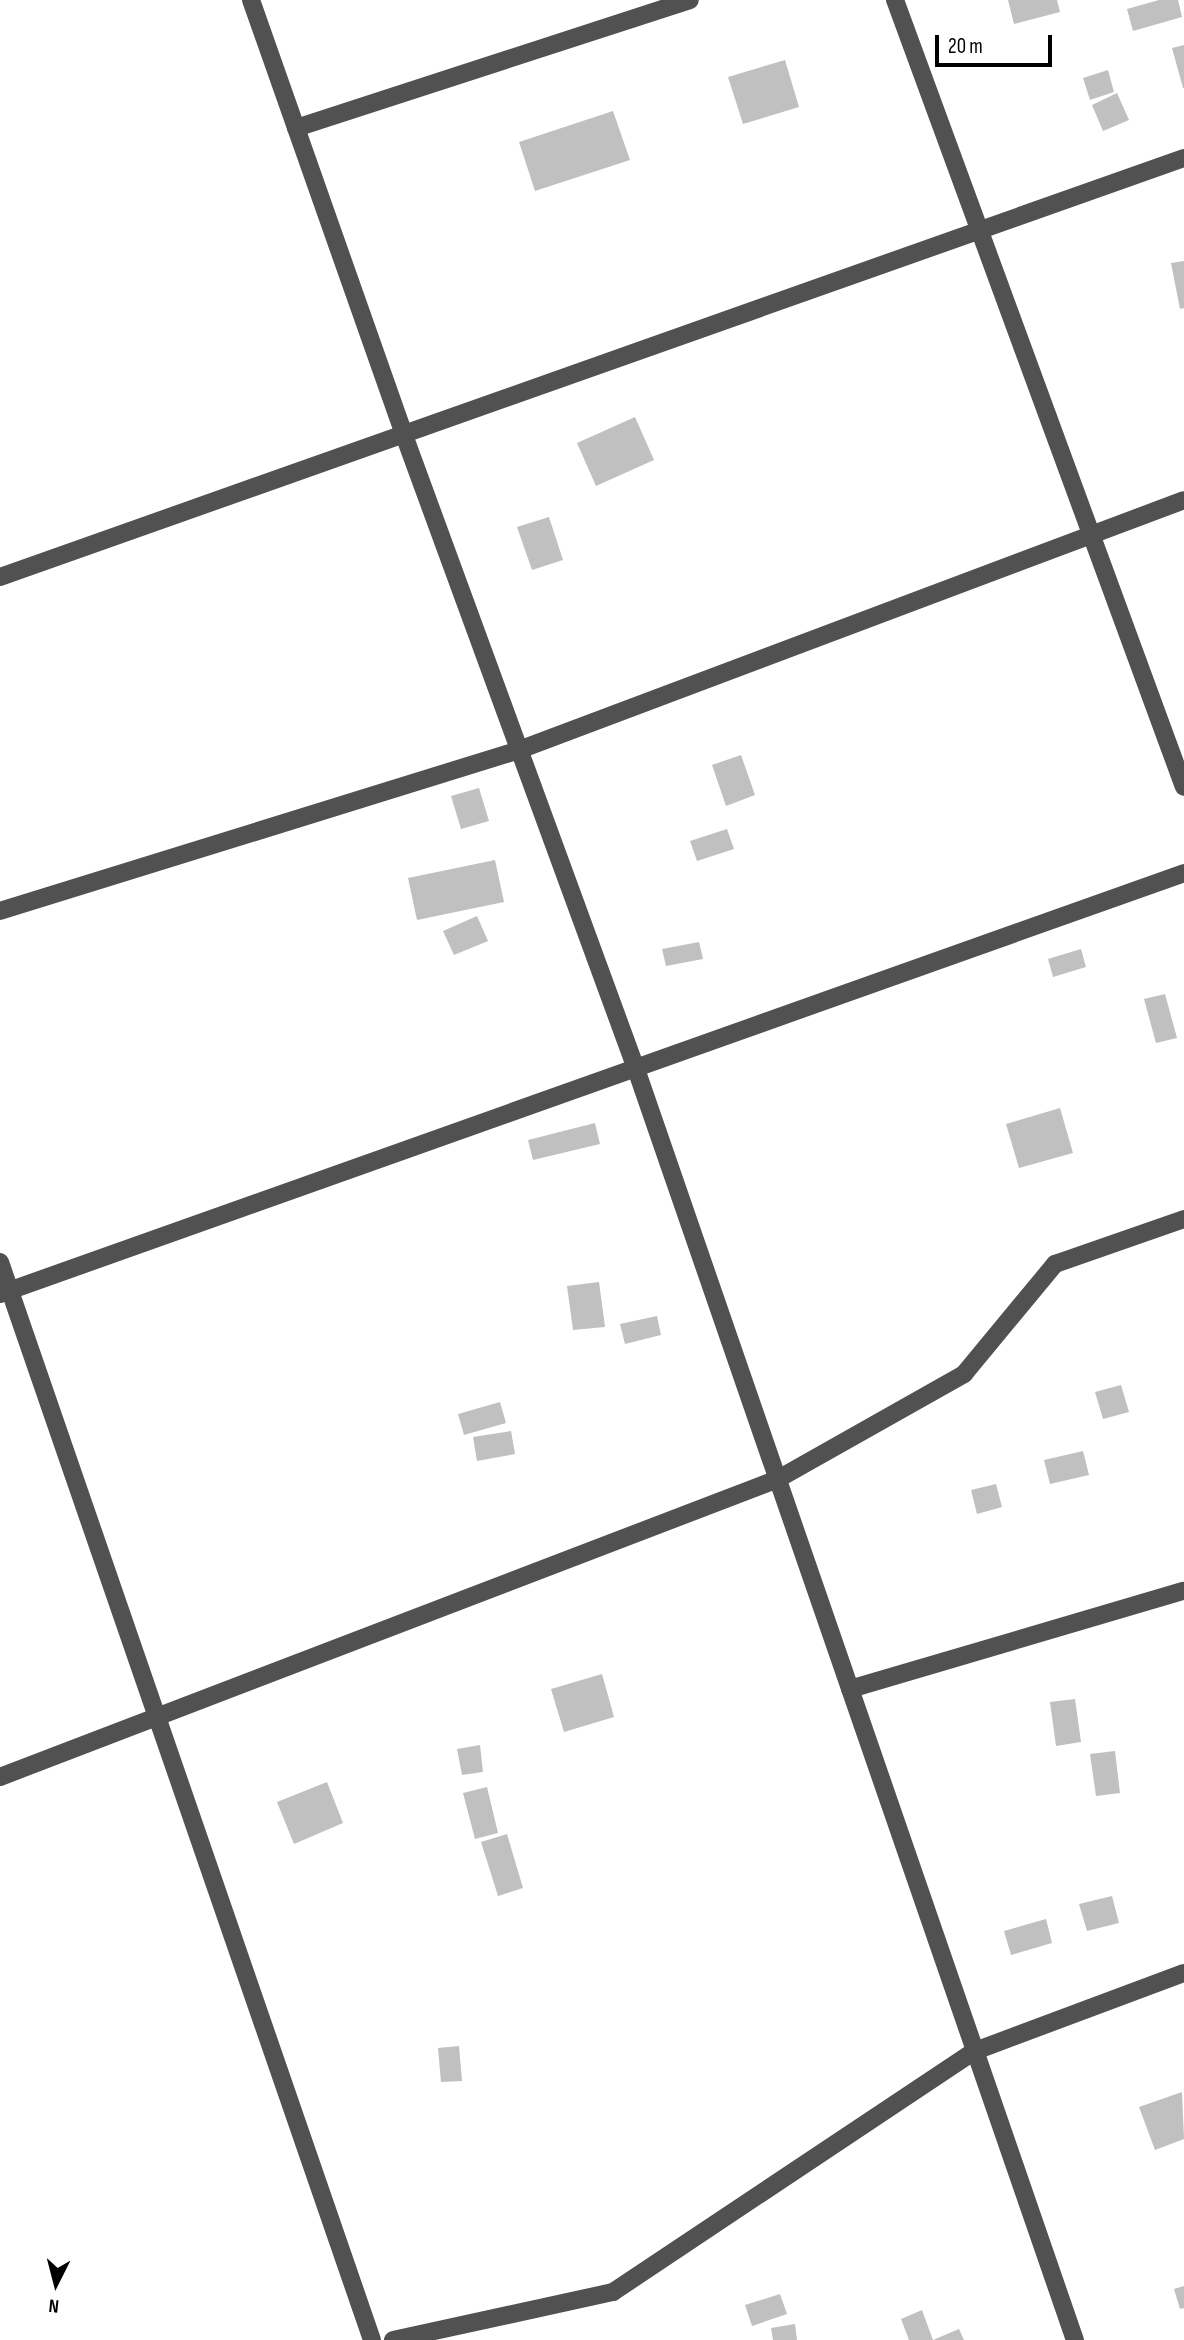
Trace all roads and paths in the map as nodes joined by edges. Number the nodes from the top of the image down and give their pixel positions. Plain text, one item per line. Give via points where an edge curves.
1 (251, 0) edge
2 (690, 0) edge
3 (895, 0) edge
4 (296, 128) junction
5 (1184, 158) edge
6 (981, 232) junction
7 (404, 435) junction
8 (1184, 500) edge
9 (1090, 534) junction
10 (0, 577) edge
11 (519, 750) junction
12 (1184, 787) edge
13 (1184, 873) edge
14 (0, 911) edge
15 (635, 1066) junction
16 (1184, 1219) edge
17 (0, 1262) edge
18 (5, 1292) edge
19 (778, 1479) junction
20 (1184, 1591) edge
21 (850, 1689) junction
22 (157, 1716) junction
23 (0, 1777) edge
24 (1184, 1973) edge
25 (975, 2051) junction
26 (372, 2340) edge
27 (393, 2340) edge
28 (1075, 2340) edge

1 - 4 street
2 - 4 street
3 - 6 street
4 - 7 street
5 - 6 street
6 - 7 street
6 - 9 street
7 - 10 street
7 - 11 street
8 - 9 street
9 - 11 street
9 - 12 street
11 - 14 street
11 - 15 street
13 - 15 street
15 - 18 street
15 - 19 street
16 - 19 street via 1055,1264 964,1374
17 - 18 street
18 - 22 street
19 - 21 street
19 - 22 street
20 - 21 street
21 - 25 street
22 - 23 street
22 - 26 street
24 - 25 street
25 - 27 street via 613,2292
25 - 28 street

